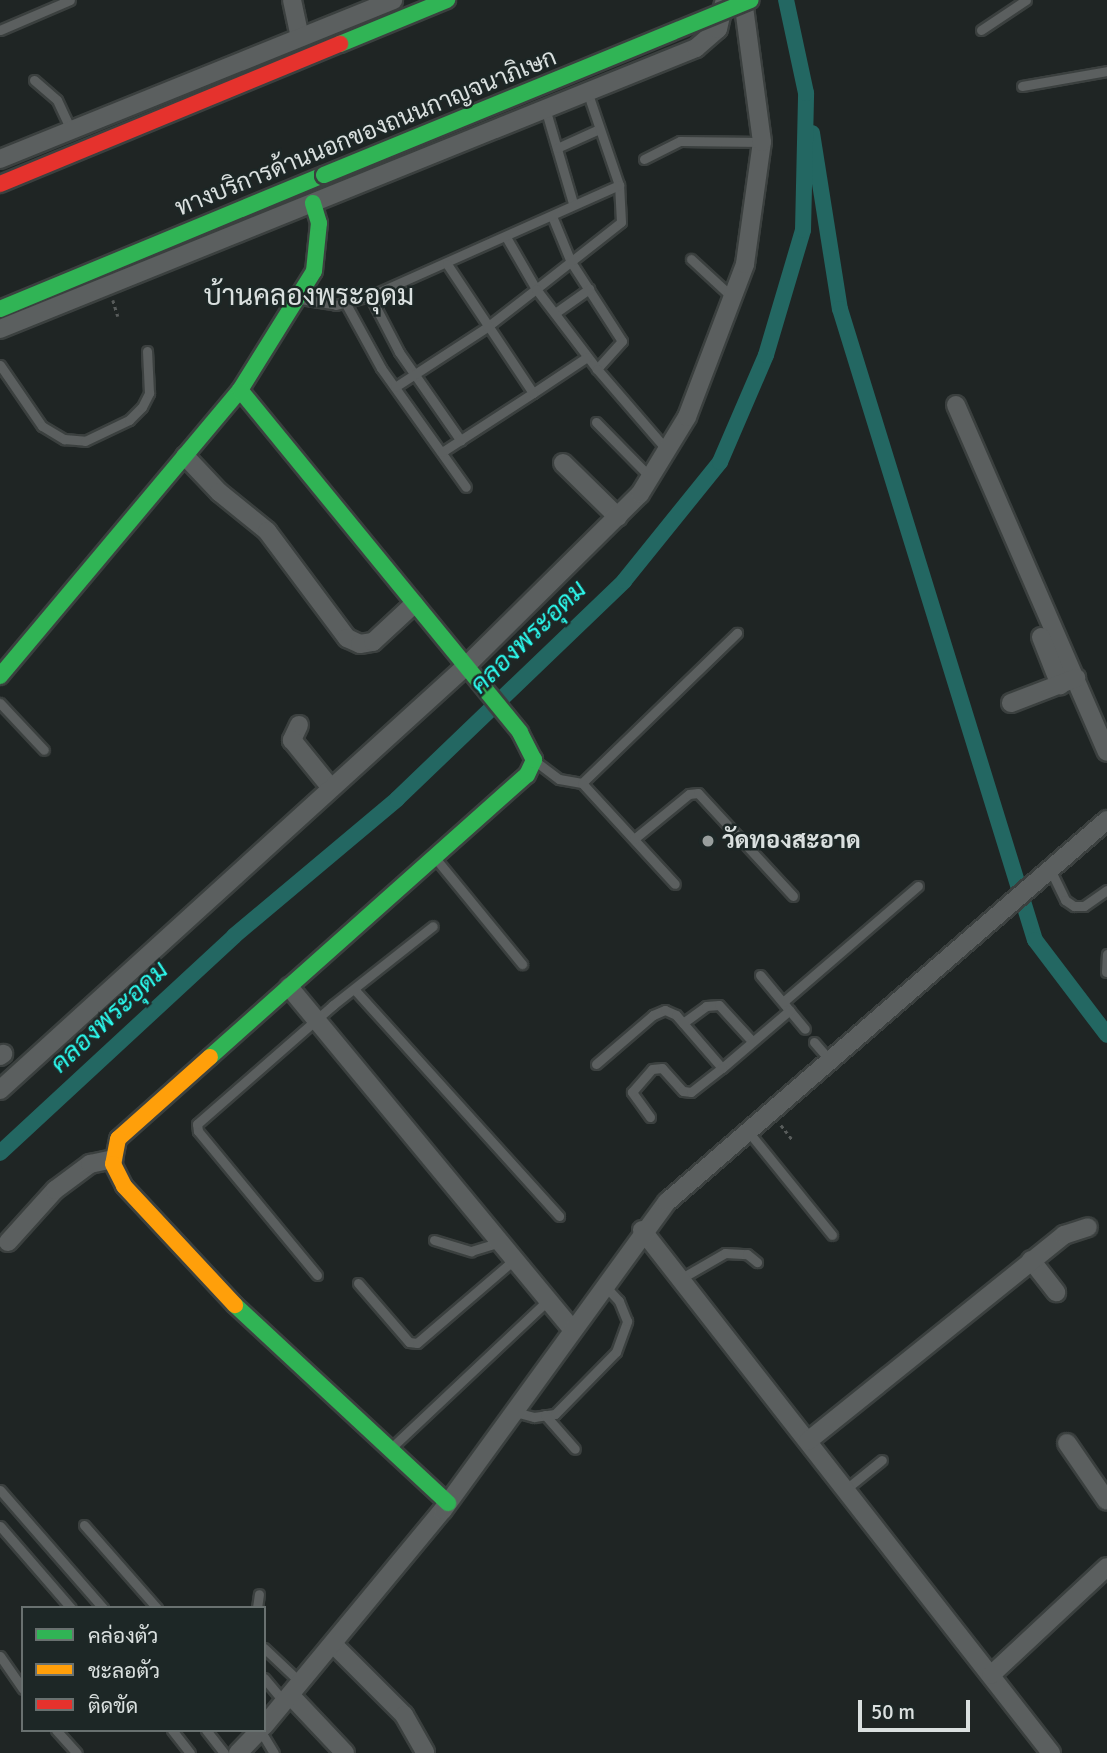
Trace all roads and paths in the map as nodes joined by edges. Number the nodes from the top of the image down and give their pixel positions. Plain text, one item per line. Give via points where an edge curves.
1 (71, 0) edge
2 (292, 0) edge
3 (393, 0) edge
4 (447, 0) edge
5 (724, 0) edge
6 (743, 0) edge
7 (750, 0) edge
8 (1026, 0) edge
9 (0, 30) edge
10 (981, 30) dead end
11 (300, 37) junction
12 (1107, 71) edge
13 (34, 80) dead end
14 (1022, 86) dead end
15 (587, 92) junction
16 (545, 108) junction
17 (599, 129) junction
18 (71, 130) junction
19 (762, 142) junction
20 (557, 148) junction
21 (0, 159) edge
22 (644, 159) dead end
23 (0, 184) edge
24 (619, 185) junction
25 (313, 203) junction
26 (573, 203) junction
27 (552, 216) junction
28 (506, 237) junction
29 (691, 259) dead end
30 (571, 262) junction
31 (447, 264) junction
32 (536, 289) junction
33 (589, 289) junction
34 (370, 296) junction
35 (733, 298) junction
36 (300, 299) junction
37 (346, 304) junction
38 (0, 309) edge
39 (555, 313) junction
40 (487, 327) junction
41 (0, 329) edge
42 (147, 351) dead end
43 (587, 357) junction
44 (0, 365) edge
45 (597, 369) junction
46 (414, 374) junction
47 (395, 387) junction
48 (240, 390) junction
49 (533, 393) junction
50 (956, 405) dead end
51 (596, 422) dead end
52 (461, 441) junction
53 (668, 451) junction
54 (442, 453) junction
55 (185, 456) junction
56 (563, 463) dead end
57 (651, 478) junction
58 (466, 487) dead end
59 (618, 517) junction
60 (414, 604) junction
61 (737, 634) dead end
62 (1041, 638) dead end
63 (471, 673) junction
64 (0, 676) edge
65 (1068, 682) junction
66 (0, 703) edge
67 (1011, 703) dead end
68 (299, 725) dead end
69 (44, 750) dead end
70 (1107, 752) edge
71 (534, 760) junction
72 (582, 783) junction
73 (331, 788) junction
74 (1107, 820) edge
75 (634, 839) junction
76 (435, 858) junction
77 (1042, 873) junction
78 (675, 884) dead end
79 (918, 886) dead end
80 (1107, 890) edge
81 (793, 896) dead end
82 (433, 926) dead end
83 (1107, 954) edge
84 (522, 964) dead end
85 (1106, 972) edge
86 (760, 975) dead end
87 (289, 987) junction
88 (354, 989) junction
89 (783, 1002) junction
90 (790, 1010) junction
91 (317, 1020) junction
92 (683, 1023) junction
93 (805, 1030) dead end
94 (752, 1041) junction
95 (814, 1041) dead end
96 (829, 1059) junction
97 (596, 1064) dead end
98 (722, 1068) junction
99 (0, 1090) edge
100 (650, 1116) dead end
101 (747, 1130) junction
102 (113, 1159) junction
103 (559, 1216) dead end
104 (1088, 1227) dead end
105 (642, 1230) junction
106 (832, 1235) dead end
107 (434, 1240) dead end
108 (8, 1242) dead end
109 (500, 1242) junction
110 (514, 1260) junction
111 (1031, 1261) junction
112 (757, 1262) dead end
113 (317, 1275) dead end
114 (680, 1279) junction
115 (358, 1283) dead end
116 (604, 1284) junction
117 (1056, 1292) dead end
118 (548, 1300) junction
119 (572, 1329) junction
120 (513, 1411) junction
121 (545, 1415) junction
122 (808, 1441) junction
123 (1067, 1443) dead end
124 (390, 1449) junction
125 (575, 1449) dead end
126 (882, 1461) dead end
127 (846, 1489) junction
128 (0, 1490) edge
129 (1107, 1501) edge
130 (448, 1503) junction
131 (84, 1525) dead end
132 (0, 1526) edge
133 (1107, 1567) edge
134 (259, 1594) dead end
135 (69, 1606) edge
136 (101, 1606) edge
137 (155, 1606) edge
138 (257, 1606) edge
139 (334, 1645) junction
140 (266, 1651) edge
141 (0, 1656) edge
142 (991, 1675) junction
143 (266, 1679) edge
144 (21, 1686) edge
145 (293, 1695) junction
146 (266, 1724) edge
147 (58, 1732) edge
148 (174, 1732) edge
149 (208, 1732) edge
150 (258, 1732) edge
151 (261, 1732) edge
152 (425, 1752) edge
153 (77, 1753) edge
154 (190, 1753) edge
155 (225, 1753) edge
156 (238, 1753) edge
157 (274, 1753) edge
158 (345, 1753) edge
159 (1051, 1753) edge

1 - 9 lane
2 - 11 street
3 - 11 street
4 - 23 street
5 - 15 street via 718,29 696,48
6 - 19 street
7 - 38 street, ทางบริการด้านนอกของถนนกาญจนาภิเษก, bridge
8 - 10 lane
11 - 18 street
12 - 14 lane
13 - 18 lane via 57,100
15 - 16 street
15 - 17 lane
16 - 20 lane
16 - 25 street
17 - 20 lane
17 - 24 lane
18 - 21 street
19 - 22 lane via 680,141
19 - 35 street via 756,211
20 - 26 lane
24 - 26 lane
24 - 30 lane via 621,222
25 - 36 street via 319,252
25 - 41 street
26 - 27 lane
27 - 28 lane
27 - 30 lane
28 - 31 lane
28 - 32 lane
29 - 35 lane
30 - 32 lane
30 - 33 lane
31 - 34 lane
31 - 40 lane
32 - 39 lane
32 - 40 lane
33 - 39 lane
33 - 45 lane via 622,341
34 - 37 lane
34 - 46 lane
35 - 53 street via 687,417
36 - 37 lane
36 - 48 street
37 - 47 lane
39 - 43 lane
40 - 46 lane
40 - 49 lane
42 - 44 lane via 149,393 142,407 129,420 85,442 64,439 42,426
43 - 45 lane
43 - 49 lane
45 - 53 lane
46 - 47 lane
46 - 52 lane
47 - 54 lane
48 - 55 street
48 - 60 street
49 - 52 lane
50 - 65 street
51 - 57 lane
52 - 54 lane
53 - 57 street
54 - 58 lane
55 - 60 street via 219,492 267,531 347,638 360,644 373,642
55 - 64 street
56 - 59 street
57 - 59 street
59 - 63 street
60 - 63 street
61 - 72 lane
62 - 65 street
63 - 71 street via 520,732
63 - 73 street
65 - 67 street
65 - 70 street
66 - 69 lane
68 - 73 street via 292,740
71 - 72 lane via 559,779
71 - 76 street via 527,775
72 - 75 lane
73 - 99 street
74 - 77 street
75 - 78 lane
75 - 81 lane via 690,794 698,793
76 - 84 lane
76 - 87 street
77 - 80 lane via 1074,906 1084,906
77 - 96 street
79 - 89 lane
82 - 88 lane
83 - 85 lane
86 - 89 lane
87 - 91 street
87 - 102 street via 118,1139
88 - 91 lane
88 - 103 lane
89 - 90 lane
90 - 93 lane
90 - 94 lane
91 - 109 street
91 - 113 lane via 197,1124 198,1131
92 - 94 lane via 706,1006 719,1005
92 - 97 lane via 666,1010 653,1015
92 - 98 lane
94 - 98 lane
95 - 96 lane
96 - 101 street
98 - 100 lane via 691,1092 683,1091 662,1068 652,1069 632,1093
101 - 105 street
101 - 106 lane
102 - 108 street via 90,1164 55,1190
102 - 124 street via 124,1186 207,1279
104 - 111 street via 1064,1235
105 - 114 street
105 - 116 street
107 - 109 lane via 471,1251
109 - 110 street
110 - 115 lane via 417,1343 409,1342
110 - 118 street
111 - 117 street
111 - 122 street
112 - 114 lane via 747,1254 725,1253
114 - 122 street
116 - 119 street
116 - 121 lane via 619,1301 625,1334 616,1352 564,1405
118 - 119 street
118 - 124 lane
119 - 120 street
120 - 121 lane
120 - 130 street
121 - 125 lane
122 - 127 street
123 - 129 street
124 - 130 street
126 - 127 lane
127 - 142 street
128 - 136 lane
130 - 139 street
131 - 137 lane
132 - 135 lane
133 - 142 street
134 - 138 lane
139 - 145 street
139 - 152 street via 404,1715
140 - 145 lane
141 - 144 lane
142 - 159 street
143 - 145 lane
145 - 146 street
145 - 158 street
147 - 153 lane
148 - 154 lane
149 - 155 lane
150 - 156 street
151 - 157 lane

